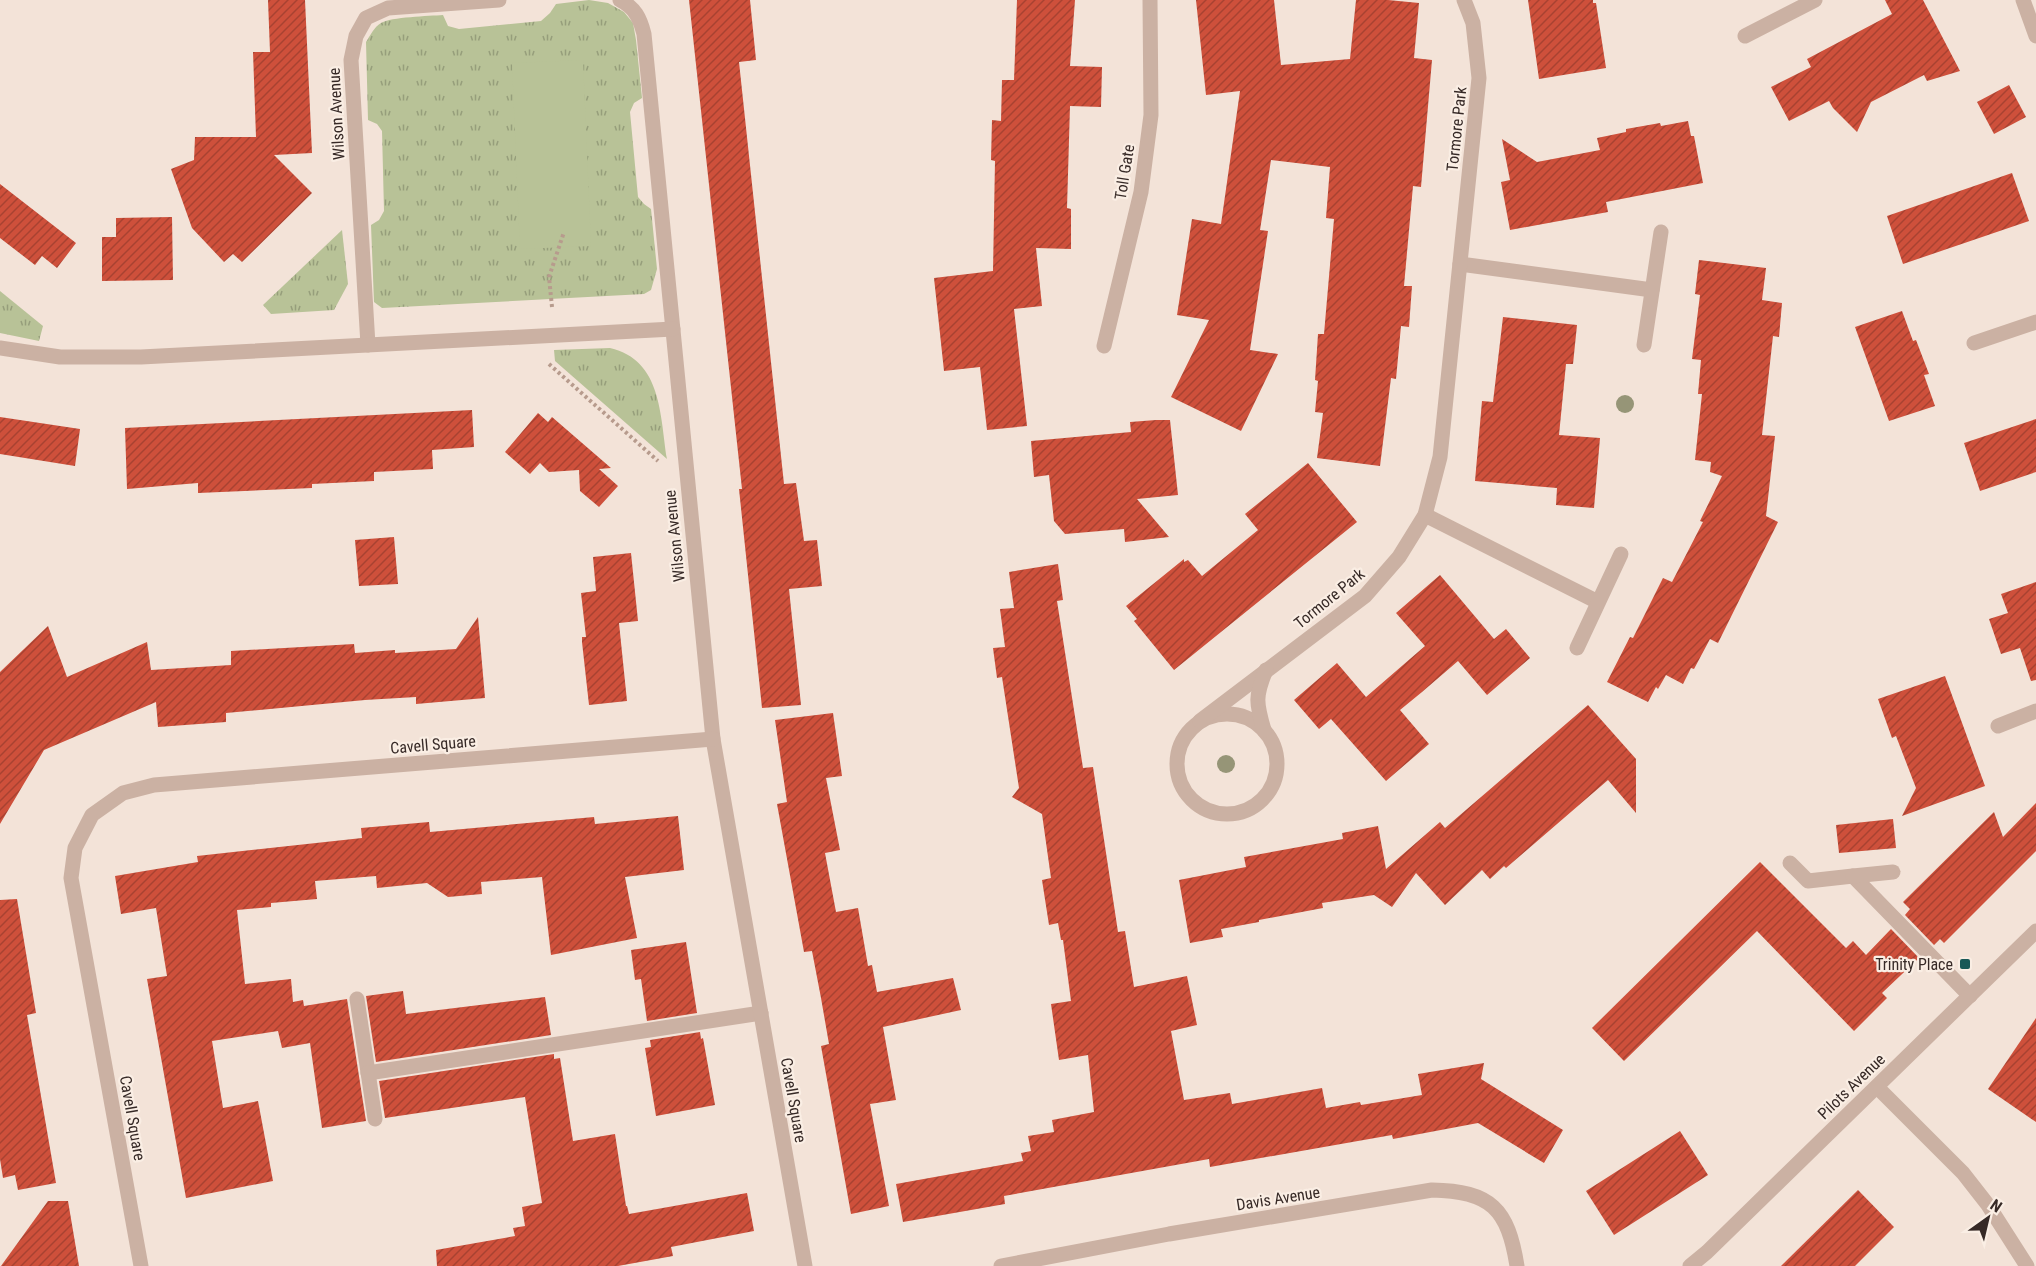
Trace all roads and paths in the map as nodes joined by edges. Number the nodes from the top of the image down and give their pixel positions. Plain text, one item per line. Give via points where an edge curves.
1 (499, 0) edge
2 (1150, 0) edge
3 (1464, 0) edge
4 (1815, 0) edge
5 (2023, 0) edge
6 (628, 2) edge
7 (1745, 36) dead end
8 (2036, 36) edge
9 (564, 232) dead end
10 (1661, 232) dead end
11 (1460, 264) junction
12 (1652, 290) junction
13 (2036, 322) edge
14 (673, 329) junction
15 (555, 335) junction
16 (519, 336) junction
17 (1974, 343) dead end
18 (368, 345) junction
19 (1644, 345) dead end
20 (1104, 346) dead end
21 (0, 348) edge
22 (687, 488) junction
23 (1425, 515) junction
24 (1622, 554) dead end
25 (1598, 602) junction
26 (1577, 648) dead end
27 (1266, 670) junction
28 (2036, 711) edge
29 (1200, 721) junction
30 (1998, 726) dead end
31 (1264, 730) junction
32 (713, 739) junction
33 (1790, 863) dead end
34 (1893, 872) dead end
35 (1853, 876) junction
36 (2036, 931) edge
37 (1970, 996) junction
38 (357, 999) dead end
39 (761, 1013) junction
40 (368, 1073) junction
41 (1877, 1087) junction
42 (375, 1119) dead end
43 (141, 1266) edge
44 (805, 1266) edge
45 (1000, 1266) edge
46 (1517, 1266) edge
47 (1690, 1266) edge
48 (2027, 1266) edge

1 - 18 street, Wilson Avenue via 388,8 366,18 356,36 351,60
2 - 20 street, Toll Gate via 1151,115 1141,192
3 - 11 street, Tormore Park via 1473,23 1479,78
4 - 7 street
5 - 8 street
6 - 14 street, Wilson Avenue via 640,18 644,34
9 - 15 path via 549,277
10 - 12 street
11 - 12 street
11 - 23 street, Tormore Park via 1440,457
12 - 19 street
13 - 17 street
14 - 15 street
14 - 22 street, Wilson Avenue
15 - 16 street
16 - 18 street
16 - 22 path
18 - 21 street via 129,357 60,357
22 - 32 street, Wilson Avenue
23 - 25 street
23 - 27 street, Tormore Park via 1400,557 1365,596
24 - 25 street
25 - 26 street
27 - 29 street, Tormore Park
27 - 31 street, Tormore Park via 1258,689 1257,706
28 - 30 street
29 - 31 street via 1216,714 1234,713 1251,719
29 - 31 street, Tormore Park via 1186,732 1178,748 1176,765 1189,798 1203,809 1220,814 1237,814 1254,807 1267,795 1278,762 1274,745
32 - 39 street, Cavell Square
32 - 43 street, Cavell Square via 154,785 123,793 92,815 75,848 71,878
33 - 35 street via 1808,881
34 - 35 street
35 - 37 street
36 - 37 street, Pilots Avenue
37 - 41 street, Pilots Avenue
38 - 40 street
39 - 40 street
39 - 44 street, Cavell Square
40 - 42 street
41 - 47 street, Pilots Avenue
41 - 48 street via 1963,1173
45 - 46 street, Davis Avenue via 1432,1190 1458,1191 1485,1199 1504,1219

